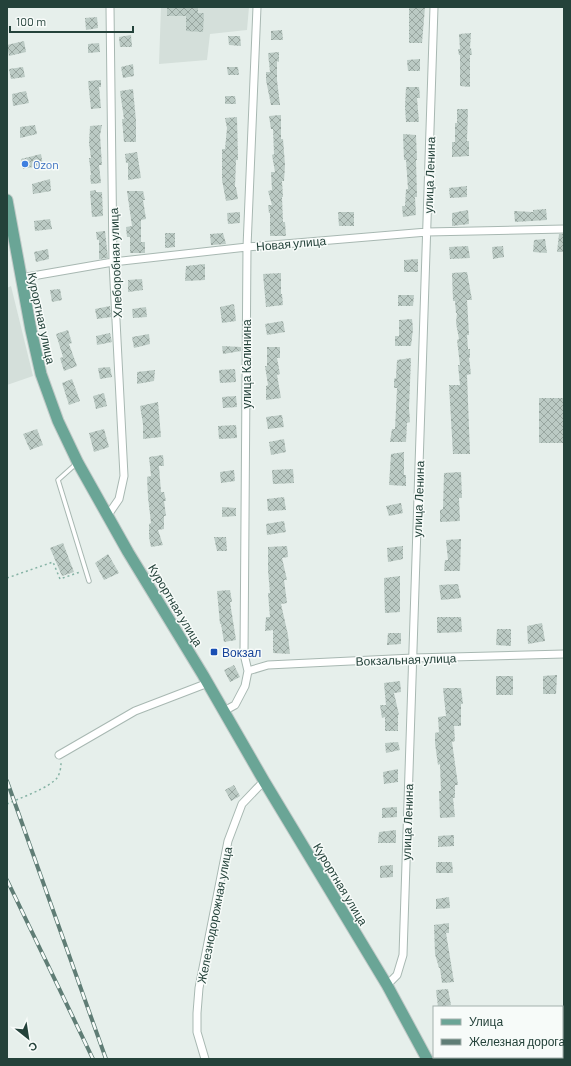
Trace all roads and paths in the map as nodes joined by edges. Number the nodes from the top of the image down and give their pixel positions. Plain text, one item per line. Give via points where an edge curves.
1 (110, 7) edge
2 (257, 7) edge
3 (434, 7) edge
4 (7, 200) edge
5 (564, 229) edge
6 (427, 232) junction
7 (247, 247) junction
8 (113, 262) junction
9 (21, 278) junction
10 (78, 463) junction
11 (108, 515) junction
12 (86, 570) junction
13 (7, 578) edge
14 (89, 582) dead end
15 (564, 654) edge
16 (412, 658) junction
17 (248, 671) junction
18 (208, 683) junction
19 (224, 711) junction
20 (60, 755) joint
21 (264, 781) junction
22 (7, 804) edge
23 (387, 985) junction
24 (205, 1059) edge
25 (427, 1059) edge

1 - 8 street, Хлеборобная улица
2 - 7 street, улица Калинина
3 - 6 street, улица Ленина
4 - 9 main road, Курортная улица
5 - 6 street, Новая улица
6 - 7 street, Новая улица
6 - 16 street, улица Ленина
7 - 8 street, Новая улица
7 - 17 street, улица Калинина via 244,654
8 - 9 street, Новая улица
8 - 11 street, Хлеборобная улица via 124,476 119,499
9 - 10 main road, Курортная улица via 41,374 58,421
10 - 11 main road, Курортная улица
10 - 12 lane via 58,480
11 - 18 main road, Курортная улица
12 - 13 path via 60,578 54,562
12 - 14 lane
15 - 16 street, Вокзальная улица
16 - 17 street, Вокзальная улица via 268,665
16 - 23 street, улица Ленина via 403,955 397,975
17 - 19 street, улица Калинина via 245,686 235,705
18 - 19 main road, Курортная улица
18 - 20 street via 135,711
19 - 21 main road, Курортная улица
20 - 22 path via 58,778 48,786
21 - 23 main road, Курортная улица
21 - 24 street, Железнодорожная улица via 242,804 228,841 199,994 197,1032
23 - 25 main road, Курортная улица

